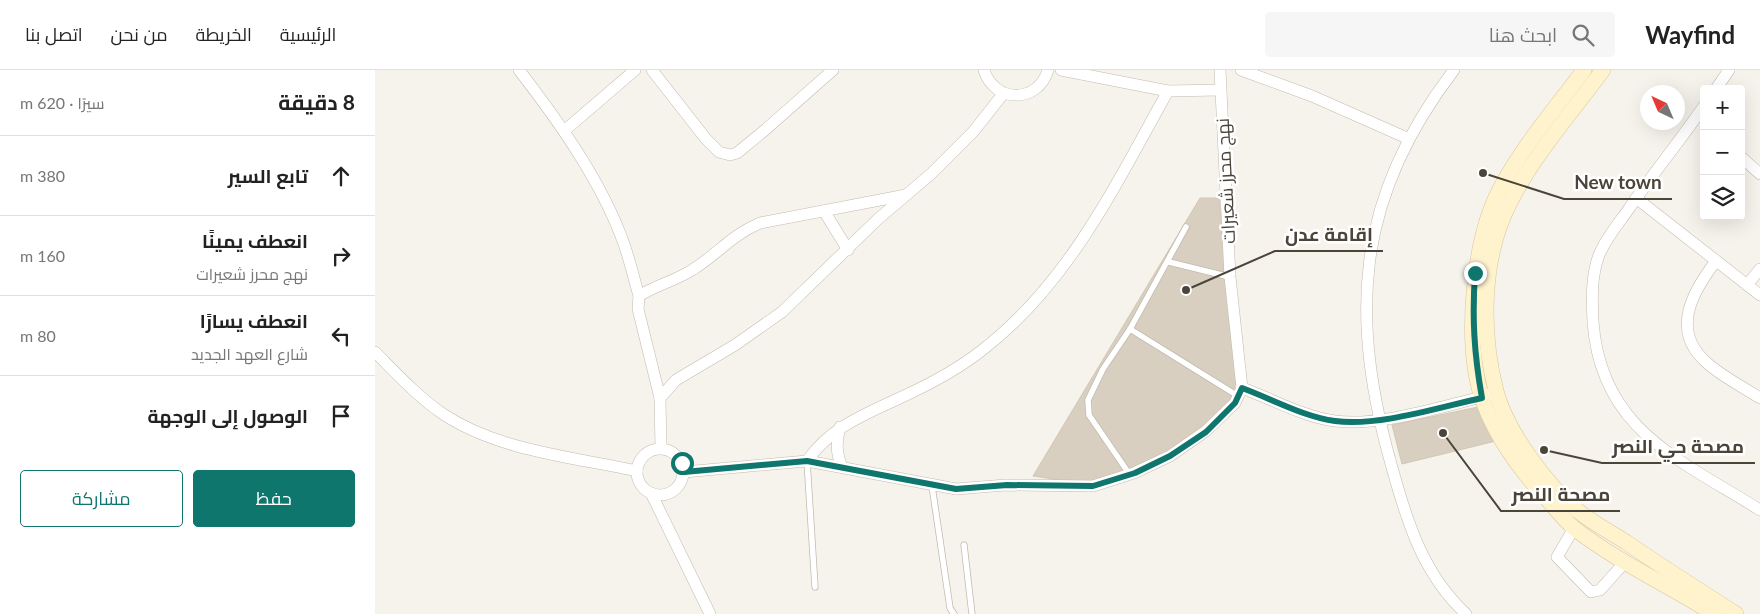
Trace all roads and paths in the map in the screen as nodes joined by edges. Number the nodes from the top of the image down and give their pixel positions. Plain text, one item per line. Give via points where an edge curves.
1 (519, 70) edge
2 (635, 70) edge
3 (652, 70) edge
4 (833, 70) edge
5 (985, 70) edge
6 (1047, 70) edge
7 (1061, 70) edge
8 (1219, 70) edge
9 (1241, 70) edge
10 (1454, 70) edge
11 (1584, 70) edge
12 (1603, 70) edge
13 (1729, 70) edge
14 (1719, 85) edge
15 (1220, 90) junction
16 (1168, 91) junction
17 (1003, 94) junction
18 (1700, 121) edge
19 (565, 132) junction
20 (1407, 138) junction
21 (1745, 161) edge
22 (1760, 174) edge
23 (906, 195) junction
24 (1636, 198) junction
25 (824, 211) junction
26 (1186, 227) dead end
27 (848, 250) junction
28 (1716, 261) junction
29 (1169, 262) junction
30 (1760, 269) edge
31 (1230, 277) junction
32 (1747, 285) junction
33 (639, 296) junction
34 (1760, 296) edge
35 (1130, 329) junction
36 (375, 352) edge
37 (1240, 392) junction
38 (1489, 395) junction
39 (660, 398) junction
40 (1760, 398) edge
41 (1379, 420) junction
42 (840, 428) junction
43 (661, 448) junction
44 (807, 461) junction
45 (842, 467) junction
46 (637, 471) junction
47 (684, 472) junction
48 (1129, 475) junction
49 (932, 486) junction
50 (651, 493) junction
51 (1760, 509) edge
52 (1574, 528) junction
53 (965, 545) dead end
54 (1625, 562) junction
55 (815, 587) dead end
56 (1707, 612) edge
57 (710, 614) edge
58 (953, 614) edge
59 (972, 614) edge
60 (1466, 614) edge
61 (1737, 614) edge

1 - 19 street
2 - 19 street
3 - 4 street via 706,139 719,152 730,155 765,130
5 - 17 street via 995,88
6 - 17 street via 1034,91 1016,96
7 - 16 street
8 - 15 street, نهج محرز شعيرات
9 - 20 street via 1312,96
10 - 20 street
11 - 38 main road via 1520,156 1499,192 1481,241 1475,273 1474,352
12 - 38 main road via 1531,165 1509,203 1494,244 1487,300
13 - 14 street
15 - 16 street
15 - 31 street, نهج محرز شعيرات
16 - 42 street via 1088,233 1019,317 982,351 945,376
17 - 23 street via 973,132
18 - 24 street
19 - 33 street via 624,243
20 - 41 street via 1380,207 1367,274 1367,354
21 - 22 street
23 - 25 street
23 - 27 street
24 - 28 street
24 - 51 street via 1599,255 1593,279 1595,339 1602,370 1612,394 1642,433
25 - 27 street
25 - 33 street via 760,223 740,232 694,269
26 - 29 lane
27 - 39 street via 782,312 676,380
28 - 32 street
28 - 40 street via 1689,303 1690,339 1706,362
29 - 31 lane
29 - 35 lane
30 - 32 street
31 - 37 street, نهج محرز شعيرات
32 - 34 street
33 - 39 street via 637,309
35 - 37 lane
35 - 48 lane via 1103,369 1088,400 1089,415
36 - 46 street via 431,405 483,434
37 - 41 street via 1335,421
37 - 48 street via 1235,403 1206,432 1170,456
38 - 41 street
38 - 52 main road via 1505,444 1525,475
38 - 61 main road via 1535,465 1578,511
39 - 43 street
41 - 60 street via 1403,506 1421,555 1451,600
42 - 44 street via 816,448
42 - 45 street via 836,444
43 - 46 street via 644,455
43 - 47 street via 677,455
44 - 45 street
44 - 47 street
44 - 55 lane
45 - 49 street
46 - 50 street via 638,480
47 - 50 street via 682,481 669,494
48 - 49 street via 1093,486 1007,485 971,490
49 - 58 lane
50 - 57 street
52 - 54 main road
52 - 54 street via 1557,557 1591,592 1601,590
53 - 59 lane
54 - 56 main road via 1666,584

